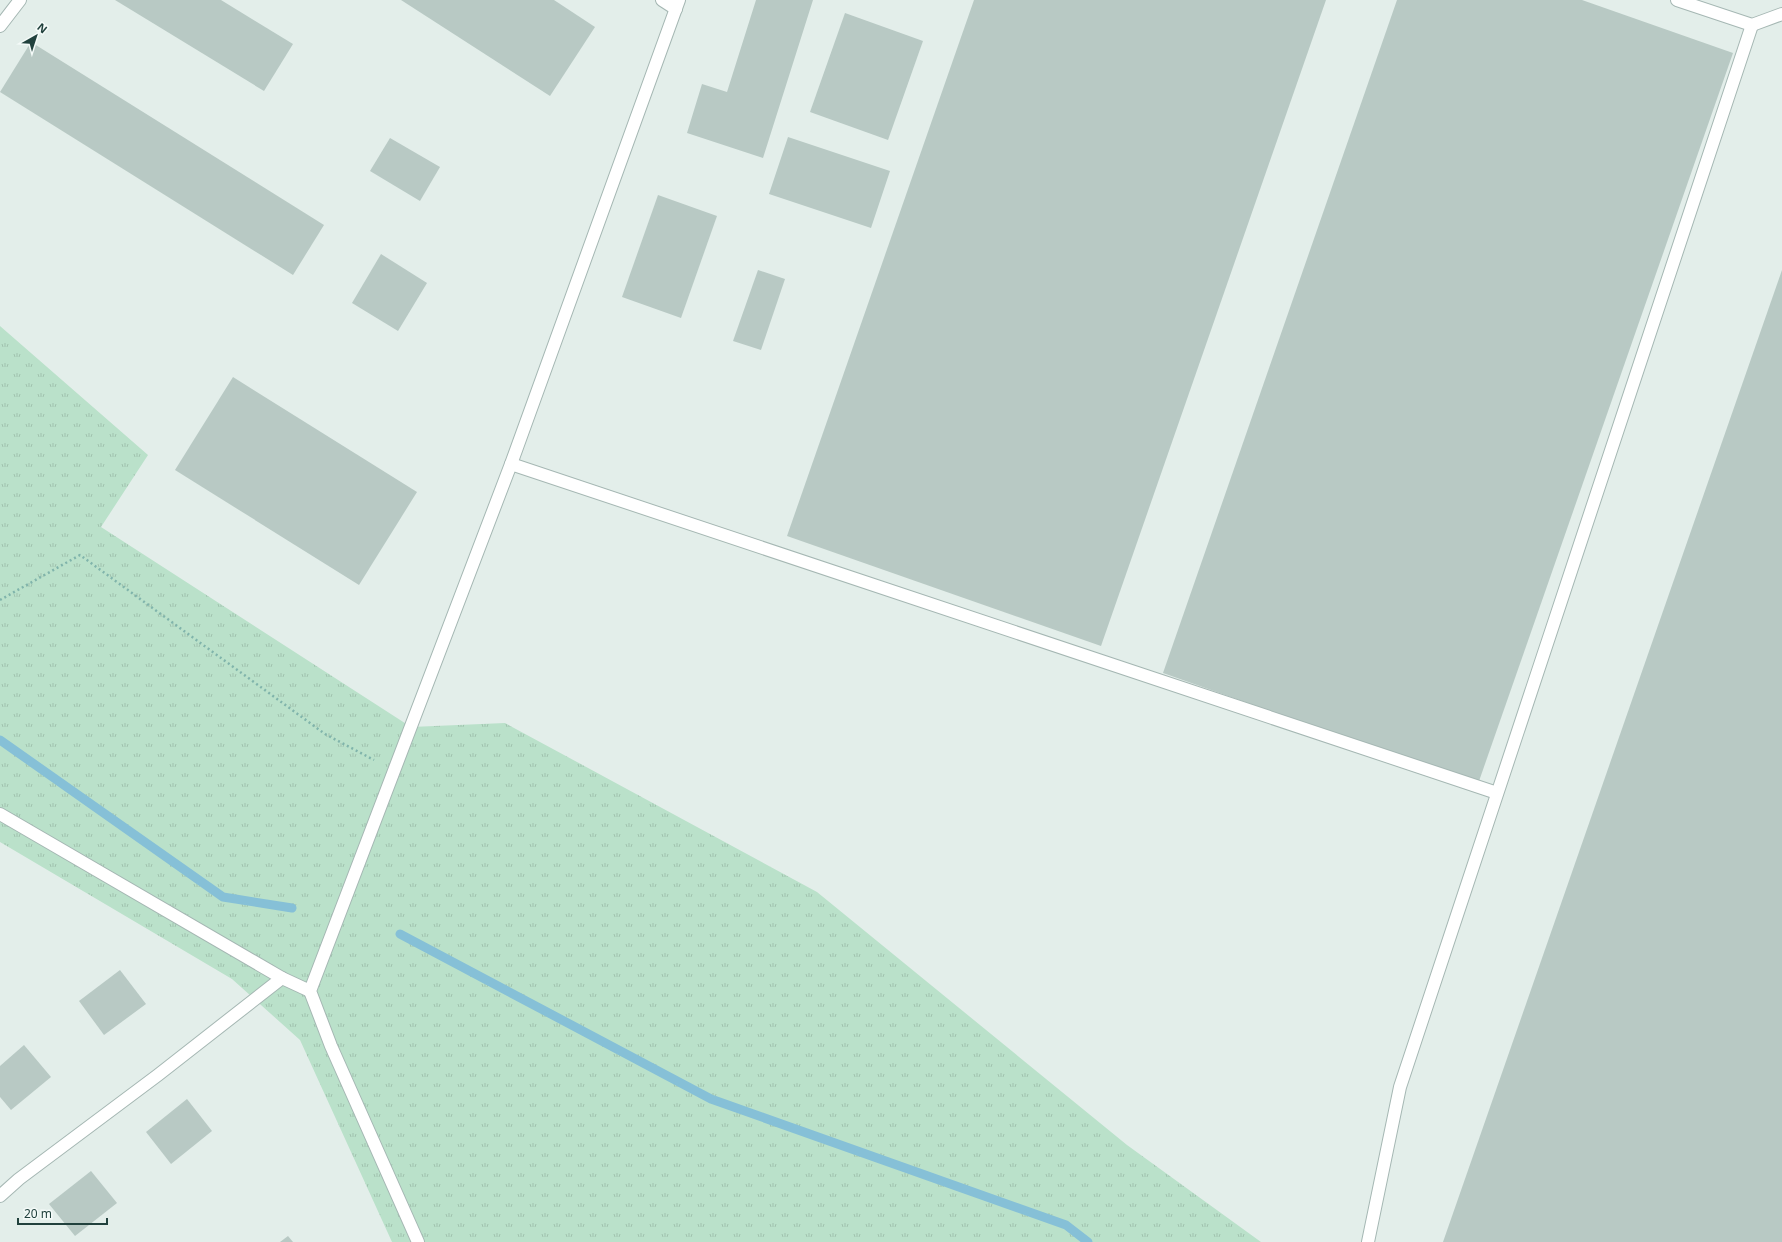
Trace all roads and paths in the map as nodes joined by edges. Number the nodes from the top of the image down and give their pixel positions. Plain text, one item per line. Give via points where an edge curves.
1 (20, 0) edge
2 (662, 0) edge
3 (1677, 0) edge
4 (677, 4) edge
5 (1782, 14) edge
6 (1752, 25) junction
7 (0, 26) edge
8 (511, 464) junction
9 (0, 600) edge
10 (394, 771) junction
11 (1497, 793) junction
12 (0, 814) edge
13 (282, 978) junction
14 (310, 991) junction
15 (0, 1196) edge
16 (418, 1242) edge
17 (1368, 1242) edge

1 - 7 street
2 - 4 street
3 - 6 street
4 - 8 street
5 - 6 street
6 - 11 street
8 - 10 street
8 - 11 street
9 - 10 path via 80,555 325,734
10 - 14 street
11 - 17 street via 1400,1087
12 - 13 street
13 - 14 street
13 - 15 street
14 - 16 street

